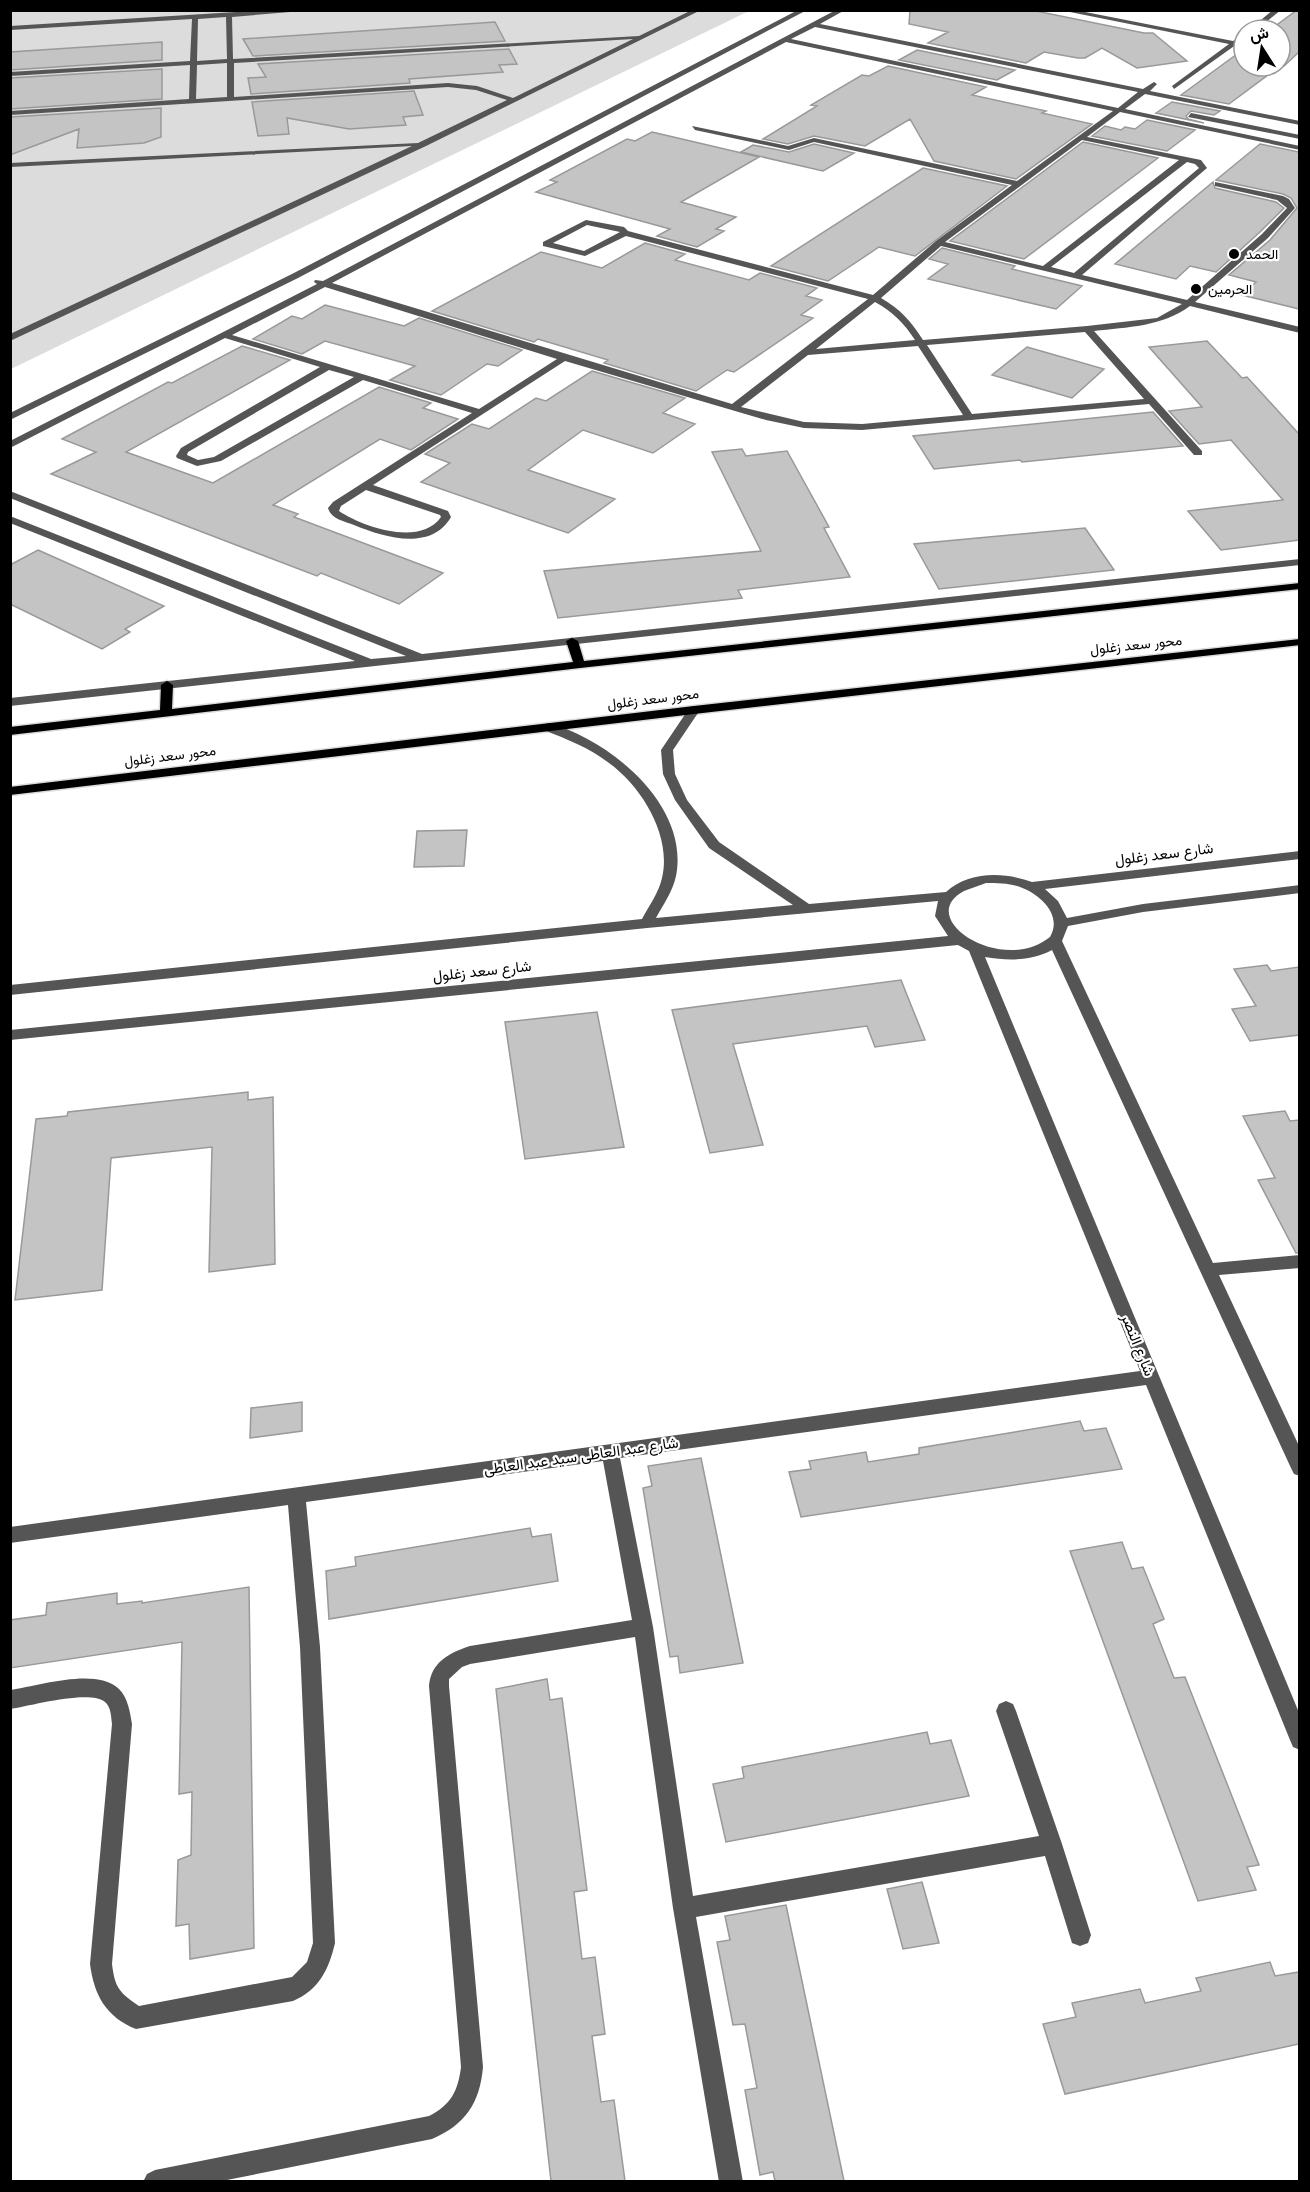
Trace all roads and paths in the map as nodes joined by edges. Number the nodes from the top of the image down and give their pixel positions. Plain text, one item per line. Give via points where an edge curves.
1 (134, 10) edge
2 (311, 10) edge
3 (699, 10) edge
4 (842, 10) edge
5 (1063, 10) edge
6 (298, 11) edge
7 (802, 12) edge
8 (229, 15) junction
9 (195, 17) junction
10 (830, 18) junction
11 (785, 20) junction
12 (841, 20) dead end
13 (102, 23) junction
14 (816, 25) junction
15 (10, 28) edge
16 (768, 28) junction
17 (799, 34) junction
18 (755, 35) junction
19 (645, 36) junction
20 (822, 39) dead end
21 (786, 40) junction
22 (1232, 44) edge
23 (1232, 45) edge
24 (230, 61) junction
25 (193, 63) junction
26 (10, 74) edge
27 (1143, 81) dead end
28 (1154, 84) junction
29 (1174, 87) junction
30 (1185, 90) dead end
31 (1144, 91) junction
32 (231, 99) junction
33 (513, 100) junction
34 (1118, 100) dead end
35 (192, 102) junction
36 (1129, 102) junction
37 (1139, 104) dead end
38 (1119, 110) junction
39 (10, 113) edge
40 (1181, 113) dead end
41 (1299, 123) edge
42 (695, 128) dead end
43 (1299, 137) edge
44 (1081, 138) junction
45 (423, 144) junction
46 (1299, 148) edge
47 (1186, 159) junction
48 (10, 165) edge
49 (1018, 184) junction
50 (1218, 184) dead end
51 (625, 233) junction
52 (939, 243) junction
53 (1045, 268) junction
54 (295, 276) junction
55 (1076, 276) junction
56 (324, 284) junction
57 (875, 298) junction
58 (1189, 303) junction
59 (1087, 329) junction
60 (1299, 330) edge
61 (223, 335) junction
62 (10, 339) edge
63 (921, 343) junction
64 (808, 352) junction
65 (564, 358) junction
66 (328, 366) junction
67 (361, 377) junction
68 (1151, 401) junction
69 (735, 407) junction
70 (480, 412) junction
71 (248, 413) junction
72 (10, 417) edge
73 (258, 417) dead end
74 (969, 417) junction
75 (269, 420) dead end
76 (280, 424) junction
77 (10, 445) edge
78 (1198, 453) dead end
79 (366, 486) junction
80 (10, 494) edge
81 (10, 519) edge
82 (1299, 561) edge
83 (1299, 586) edge
84 (572, 641) junction
85 (1299, 642) edge
86 (423, 658) junction
87 (369, 663) junction
88 (580, 665) junction
89 (166, 685) junction
90 (10, 702) edge
91 (694, 710) junction
92 (166, 714) junction
93 (548, 727) junction
94 (10, 731) edge
95 (10, 790) edge
96 (1299, 855) edge
97 (1032, 886) junction
98 (1299, 889) edge
99 (948, 896) junction
100 (807, 908) junction
101 (647, 923) junction
102 (1062, 923) junction
103 (958, 940) junction
104 (1055, 941) junction
105 (976, 951) junction
106 (10, 990) edge
107 (10, 1035) edge
108 (1299, 1261) edge
109 (1208, 1270) junction
110 (1151, 1377) junction
111 (610, 1452) junction
112 (1299, 1468) edge
113 (296, 1495) junction
114 (10, 1535) edge
115 (643, 1627) junction
116 (10, 1700) edge
117 (1005, 1711) dead end
118 (1299, 1740) edge
119 (1052, 1844) junction
120 (684, 1908) junction
121 (1080, 1935) dead end
122 (154, 2181) edge
123 (731, 2181) edge

1 - 13 street
2 - 6 street
3 - 19 street
4 - 10 street
5 - 22 street
6 - 8 street
7 - 10 street
7 - 11 street
8 - 9 street
8 - 24 street
9 - 13 street
9 - 25 street
10 - 12 street
10 - 14 street
11 - 14 street
11 - 16 street
13 - 15 street
14 - 17 street
14 - 31 street
16 - 17 street
16 - 18 street
17 - 20 street
17 - 21 street
18 - 21 street
18 - 54 street
19 - 24 street
19 - 33 street
21 - 38 street
21 - 56 street
23 - 29 street
24 - 25 street
24 - 32 street
25 - 26 street
25 - 35 street
27 - 28 street
28 - 29 street
28 - 31 street
29 - 30 street
31 - 36 street
31 - 41 street
32 - 33 street via 448,85 477,88
32 - 35 street
33 - 45 street
34 - 36 street
35 - 39 street
36 - 37 street
36 - 38 street
38 - 44 street
38 - 46 street
40 - 43 street
42 - 49 street via 789,148 814,141
44 - 47 street
44 - 49 street
45 - 48 street
45 - 62 street
47 - 53 street
47 - 55 street via 1198,162 1202,170
49 - 52 street
50 - 58 street via 1280,198 1291,208
51 - 51 street via 585,254 546,244 586,222
51 - 57 street
52 - 53 street
52 - 57 street
53 - 55 street
54 - 56 street
54 - 72 street
55 - 58 street
56 - 61 street
56 - 65 street
57 - 63 street via 902,316
57 - 64 street
58 - 59 street via 1159,320
58 - 60 street
59 - 63 street
59 - 68 street
61 - 66 street
61 - 77 street
63 - 64 street
63 - 74 street
64 - 69 street
65 - 69 street
65 - 70 street
66 - 67 street
66 - 71 street
67 - 70 street
67 - 76 street
68 - 74 street
68 - 78 street
69 - 74 street via 804,425 862,427
70 - 79 street
71 - 73 street
71 - 76 street via 184,450 181,456 197,463 210,462
75 - 76 street
79 - 79 street via 337,504 334,512 408,538 424,535 444,522 446,517 439,510
80 - 86 street
81 - 87 street
82 - 84 street
83 - 88 main road
84 - 86 street
84 - 88 main road
85 - 91 main road, محور سعد زغلول
86 - 87 street
87 - 89 street
88 - 92 main road
89 - 90 street
89 - 92 main road
91 - 93 main road, محور سعد زغلول
91 - 100 street via 668,750 669,774 681,800 714,845
92 - 94 main road
93 - 95 main road, محور سعد زغلول
93 - 101 street via 620,765 656,811 668,843 669,876
96 - 97 street, شارع سعد زغلول
97 - 99 street via 985,879 964,885
97 - 102 street via 1054,903
98 - 102 street via 1143,908
99 - 100 street, شارع سعد زغلول
99 - 103 street via 942,906 942,918
100 - 101 street, شارع سعد زغلول
101 - 106 street, شارع سعد زغلول
102 - 104 street
103 - 105 street
103 - 107 street, شارع سعد زغلول
104 - 105 street via 1040,951 1020,956
104 - 109 street
105 - 110 street, شارع النصر
108 - 109 street
109 - 112 street
110 - 111 street, شارع عبد العاطى سيد عبد العاطى
110 - 118 street, شارع النصر
111 - 113 street, شارع عبد العاطى سيد عبد العاطى
111 - 115 street
113 - 114 street, شارع عبد العاطى سيد عبد العاطى
113 - 116 street via 310,1647 324,1943 309,1980 293,1989 136,2018 108,1998 101,1964 122,1725 119,1705 107,1692 88,1688
115 - 120 street
115 - 122 street via 470,1655 456,1660 440,1675 472,2067 471,2087 462,2105 448,2119 432,2127
117 - 119 street
119 - 120 street
119 - 121 street
120 - 123 street

